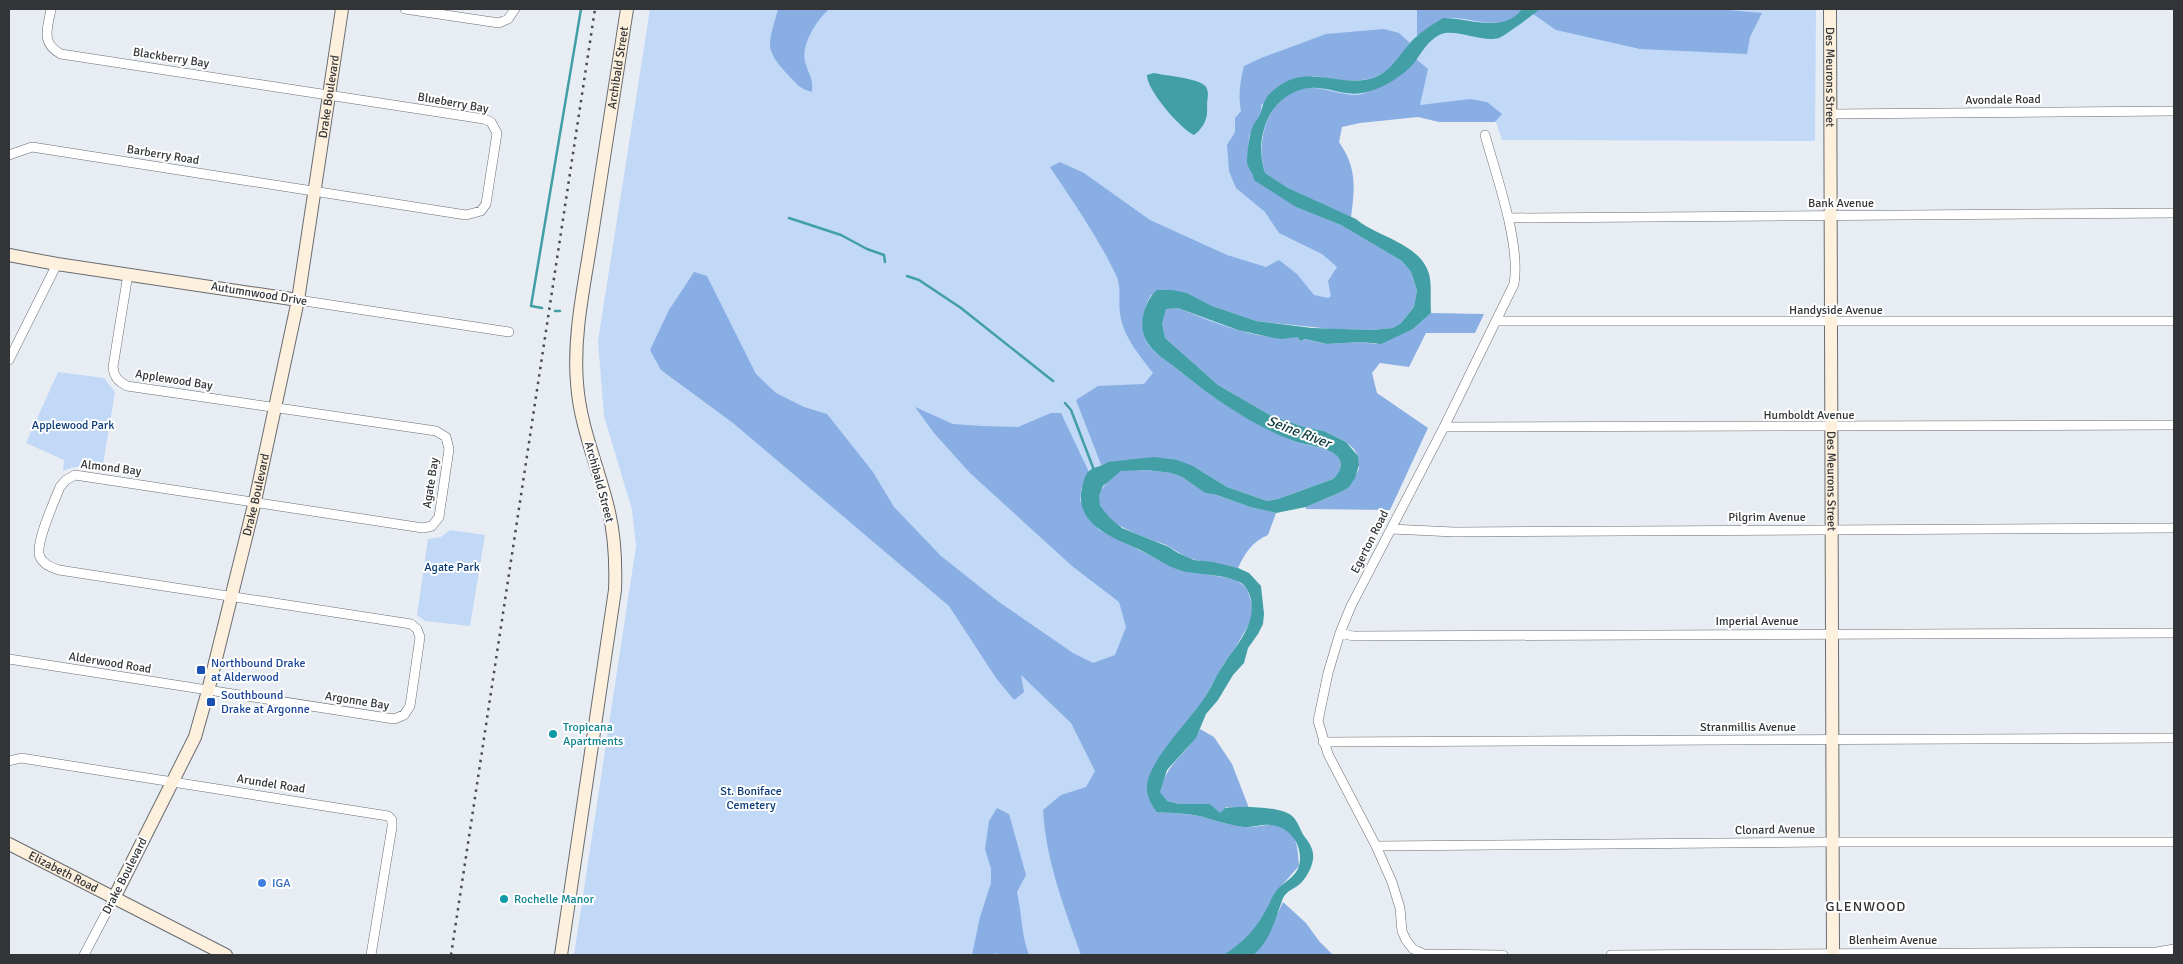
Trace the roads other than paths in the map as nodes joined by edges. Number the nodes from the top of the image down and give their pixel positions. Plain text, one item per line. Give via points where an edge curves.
1 (51, 9) edge
2 (342, 9) edge
3 (404, 9) edge
4 (515, 9) edge
5 (627, 9) edge
6 (1830, 9) edge
7 (328, 96) junction
8 (2174, 110) edge
9 (1831, 114) junction
10 (1485, 135) dead end
11 (9, 154) edge
12 (314, 191) junction
13 (2174, 213) edge
14 (1830, 215) junction
15 (1508, 218) junction
16 (9, 255) edge
17 (57, 264) junction
18 (128, 274) junction
19 (298, 300) junction
20 (1497, 321) junction
21 (2174, 321) edge
22 (1831, 322) junction
23 (509, 332) dead end
24 (9, 360) edge
25 (276, 409) junction
26 (2174, 426) edge
27 (1444, 427) junction
28 (1831, 427) junction
29 (254, 501) junction
30 (2174, 528) edge
31 (1833, 529) junction
32 (1391, 530) junction
33 (232, 596) junction
34 (1340, 633) junction
35 (1831, 633) junction
36 (2174, 633) edge
37 (9, 659) edge
38 (208, 691) junction
39 (2174, 738) edge
40 (1832, 739) junction
41 (1323, 742) junction
42 (9, 761) edge
43 (172, 782) junction
44 (1832, 842) junction
45 (2174, 842) edge
46 (9, 844) edge
47 (1376, 846) junction
48 (114, 898) junction
49 (2172, 951) edge
50 (1424, 954) edge
51 (1832, 954) edge
52 (84, 955) edge
53 (226, 955) edge
54 (371, 955) edge
55 (561, 955) edge
56 (1503, 955) edge
57 (1611, 955) edge

1 - 7 street, Blackberry Bay via 48,43 60,54
2 - 7 street, Drake Boulevard
3 - 4 street via 499,22 508,19
5 - 55 street, Archibald Street via 576,353 580,410 614,536 615,590
6 - 9 street, Des Meurons Street
7 - 12 street, Drake Boulevard
7 - 12 street, Blueberry Bay via 484,118 491,122 497,133 486,204 474,214
8 - 9 street, Avondale Road
9 - 14 street, Des Meurons Street
10 - 15 street, Egerton Road
11 - 12 street, Barberry Road via 32,147
12 - 19 street, Drake Boulevard
13 - 14 street, Bank Avenue
14 - 15 street, Bank Avenue
14 - 22 street, Des Meurons Street
15 - 20 street, Egerton Road via 1516,274
16 - 17 street, Autumnwood Drive
17 - 18 street, Autumnwood Drive
17 - 24 street
18 - 19 street, Autumnwood Drive
18 - 25 street, Applewood Bay via 113,367 118,382 126,386
19 - 23 street, Autumnwood Drive
19 - 25 street, Drake Boulevard
20 - 22 street, Handyside Avenue
20 - 27 street, Egerton Road
21 - 22 street, Handyside Avenue
22 - 28 street, Des Meurons Street
25 - 29 street, Drake Boulevard
25 - 29 street, Agate Bay via 436,431 446,437 449,449 439,517 432,526 423,528
26 - 28 street, Humboldt Avenue
27 - 28 street, Humboldt Avenue
27 - 32 street, Egerton Road
28 - 31 street, Des Meurons Street
29 - 33 street, Drake Boulevard
29 - 33 street, Almond Bay via 75,475 60,487 40,543 39,555 48,566 59,570
30 - 31 street, Pilgrim Avenue
31 - 32 street, Pilgrim Avenue
31 - 35 street, Des Meurons Street
32 - 34 street, Egerton Road
33 - 38 street, Drake Boulevard
33 - 38 street, Argonne Bay via 411,624 420,637 410,706 404,715 394,719
34 - 35 street, Imperial Avenue via 1400,636
34 - 41 street, Egerton Road via 1318,721
35 - 36 street, Imperial Avenue
35 - 40 street, Des Meurons Street
37 - 38 street, Alderwood Road
38 - 43 street, Drake Boulevard via 195,738
39 - 40 street, Stranmillis Avenue
40 - 41 street, Stranmillis Avenue
40 - 44 street, Des Meurons Street
41 - 47 street, Egerton Road
42 - 43 street, Arundel Road via 21,758
43 - 48 street, Drake Boulevard
43 - 54 street, Arundel Road via 388,816 392,827
44 - 45 street, Clonard Avenue
44 - 47 street, Clonard Avenue
44 - 51 street, Des Meurons Street
46 - 48 street, Elizabeth Road
47 - 50 street, Egerton Road via 1400,908 1402,931 1412,949
48 - 52 street, Drake Boulevard
48 - 53 street, Elizabeth Road
49 - 51 street, Blenheim Avenue
50 - 56 street
51 - 57 street, Blenheim Avenue

